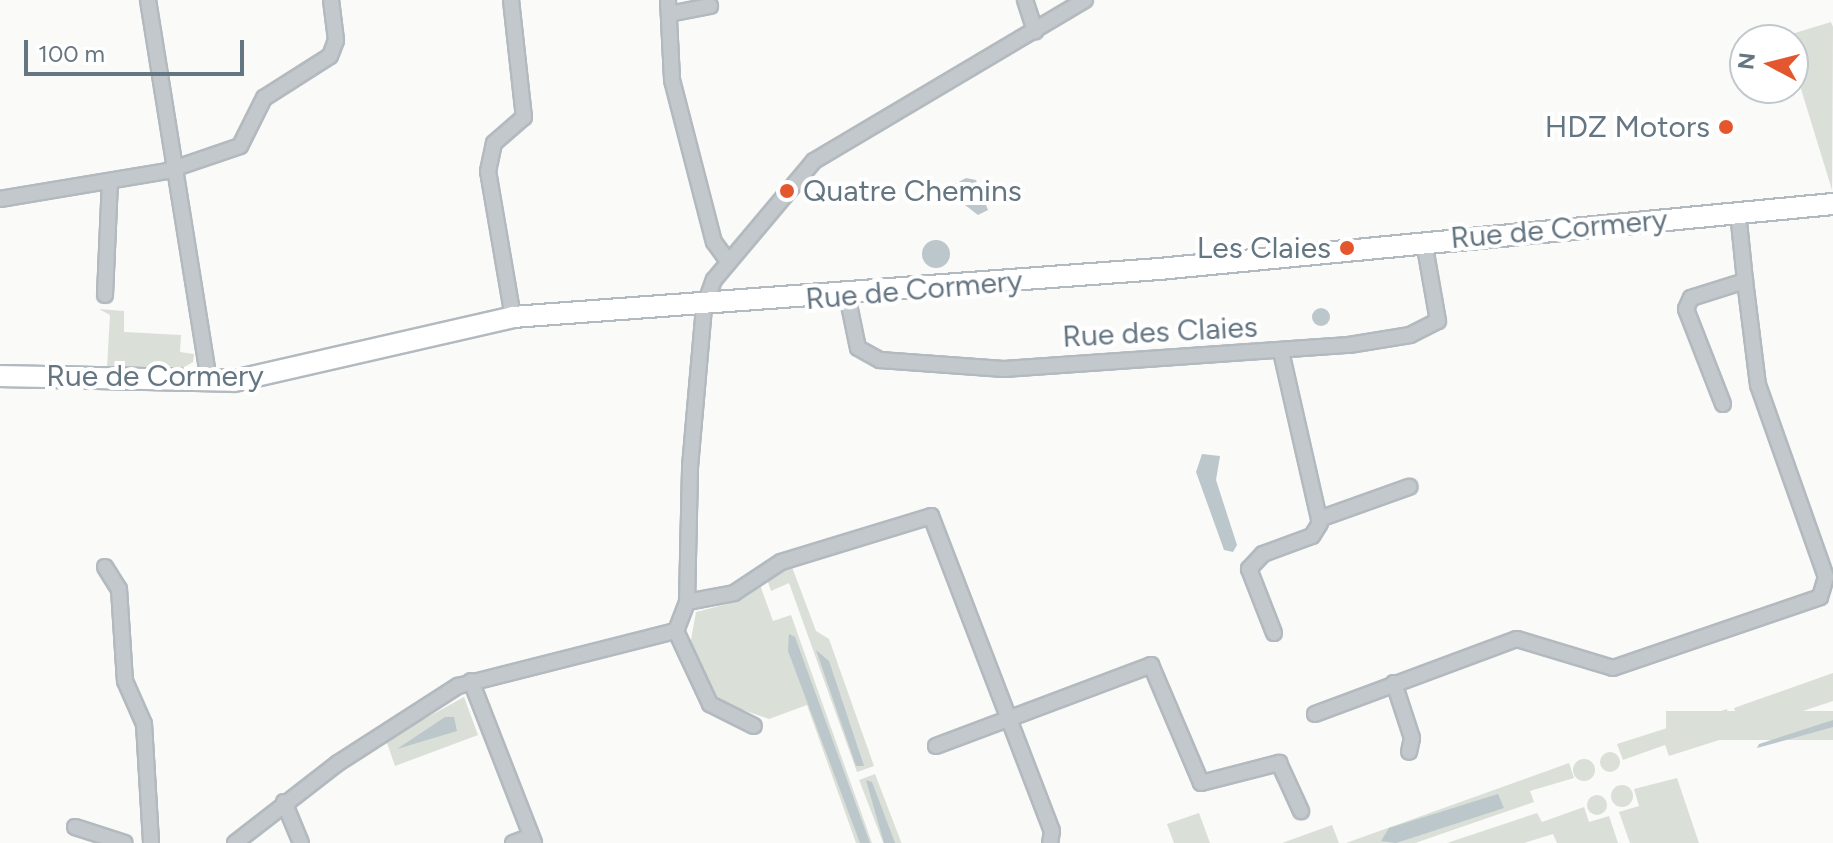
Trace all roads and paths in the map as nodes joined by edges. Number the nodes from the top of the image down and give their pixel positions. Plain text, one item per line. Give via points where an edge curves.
1 (148, 0) edge
2 (331, 0) edge
3 (511, 0) edge
4 (1025, 0) edge
5 (1085, 0) edge
6 (710, 6) dead end
7 (669, 7) edge
8 (1035, 31) junction
9 (177, 164) junction
10 (110, 182) junction
11 (0, 199) edge
12 (1833, 204) edge
13 (1738, 212) junction
14 (1424, 242) junction
15 (728, 261) junction
16 (1745, 281) junction
17 (105, 295) dead end
18 (847, 295) junction
19 (704, 307) junction
20 (513, 317) junction
21 (1281, 351) junction
22 (0, 376) edge
23 (209, 381) junction
24 (1723, 404) dead end
25 (1409, 487) dead end
26 (1319, 519) junction
27 (105, 567) dead end
28 (687, 602) junction
29 (676, 631) junction
30 (1274, 633) dead end
31 (471, 681) junction
32 (1394, 683) junction
33 (1315, 714) dead end
34 (1009, 719) junction
35 (754, 726) dead end
36 (936, 746) dead end
37 (1409, 752) dead end
38 (284, 802) junction
39 (1301, 811) dead end
40 (75, 827) dead end
41 (533, 839) edge
42 (125, 843) edge
43 (151, 843) edge
44 (235, 843) edge
45 (301, 843) edge
46 (513, 843) edge
47 (1050, 843) edge

1 - 9 street
2 - 9 street via 336,40 325,62 264,98 240,146
3 - 20 street via 524,117 494,143 488,171
4 - 8 street
5 - 8 street
6 - 7 street
7 - 15 street via 672,80 714,242
8 - 15 street via 814,161
9 - 10 street
9 - 23 street
10 - 11 street
10 - 17 street
12 - 13 main road, Rue de Cormery
13 - 14 main road, Rue de Cormery
13 - 16 street
14 - 18 main road, Rue de Cormery
14 - 21 street, Rue des Claies via 1440,316 1432,327 1385,341
15 - 19 street
16 - 24 street via 1686,302
16 - 32 street via 1758,385 1826,577 1820,597 1621,667 1591,665 1526,638
18 - 19 main road, Rue de Cormery
18 - 21 street, Rue des Claies via 858,348 880,360 1004,369
19 - 20 main road, Rue de Cormery
19 - 28 street
20 - 23 main road, Rue de Cormery via 282,374
21 - 26 street
22 - 23 main road, Rue de Cormery
25 - 26 street
26 - 30 street via 1312,536 1263,554 1249,569
27 - 43 street via 119,589 125,681 144,724
28 - 29 street
28 - 34 street via 734,593 781,562 931,516
29 - 31 street
29 - 35 street via 710,704
31 - 38 street
31 - 41 street
32 - 33 street
32 - 37 street via 1412,738
34 - 36 street
34 - 39 street via 1151,665 1201,783 1279,763
34 - 47 street via 1052,831
38 - 44 street
38 - 45 street
40 - 42 street
41 - 46 street

